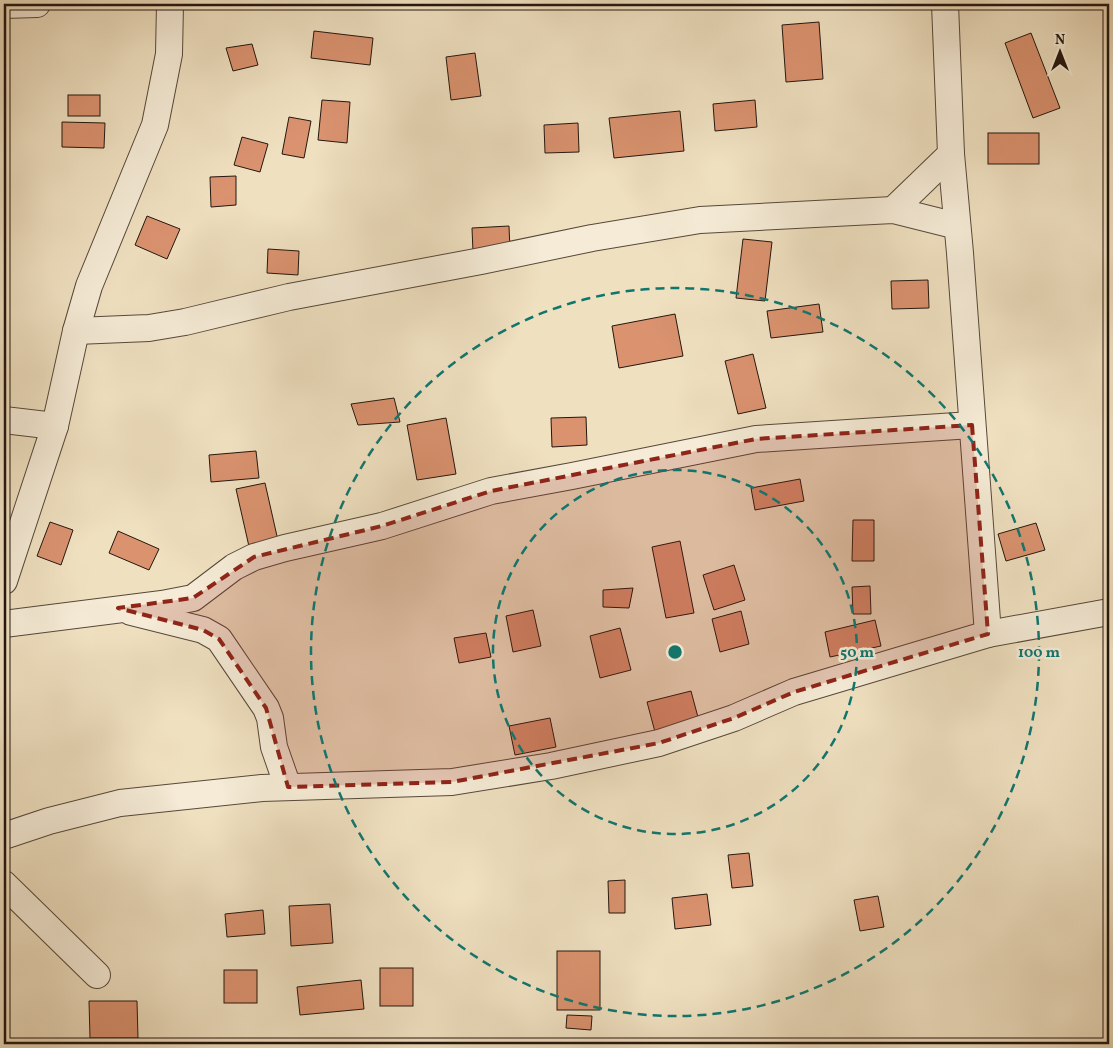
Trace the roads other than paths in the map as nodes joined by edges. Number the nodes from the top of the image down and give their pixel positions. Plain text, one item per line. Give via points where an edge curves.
1 (37, 4) edge
2 (170, 4) edge
3 (945, 4) edge
4 (4, 5) edge
5 (951, 154) junction
6 (893, 210) junction
7 (957, 226) junction
8 (76, 332) junction
9 (4, 420) edge
10 (972, 425) junction
11 (55, 426) junction
12 (4, 581) edge
13 (118, 608) junction
14 (1109, 612) edge
15 (4, 624) edge
16 (988, 634) junction
17 (288, 787) junction
18 (4, 836) edge
19 (4, 884) edge
20 (97, 975) dead end

1 - 4 street
2 - 8 street via 169,54 155,125 89,286
3 - 5 street
5 - 6 street
5 - 7 street
6 - 7 street
6 - 8 street via 700,220 289,297 185,322 149,328
7 - 10 street
8 - 11 street
9 - 11 street
10 - 13 street via 756,439 491,490 382,526 254,556 193,598
10 - 16 street
11 - 12 street
13 - 15 street
13 - 17 street via 203,630 219,640 266,708 274,747
14 - 16 street
16 - 17 street via 794,692 734,718 659,743 551,766 452,782
17 - 18 street via 120,803
19 - 20 street

